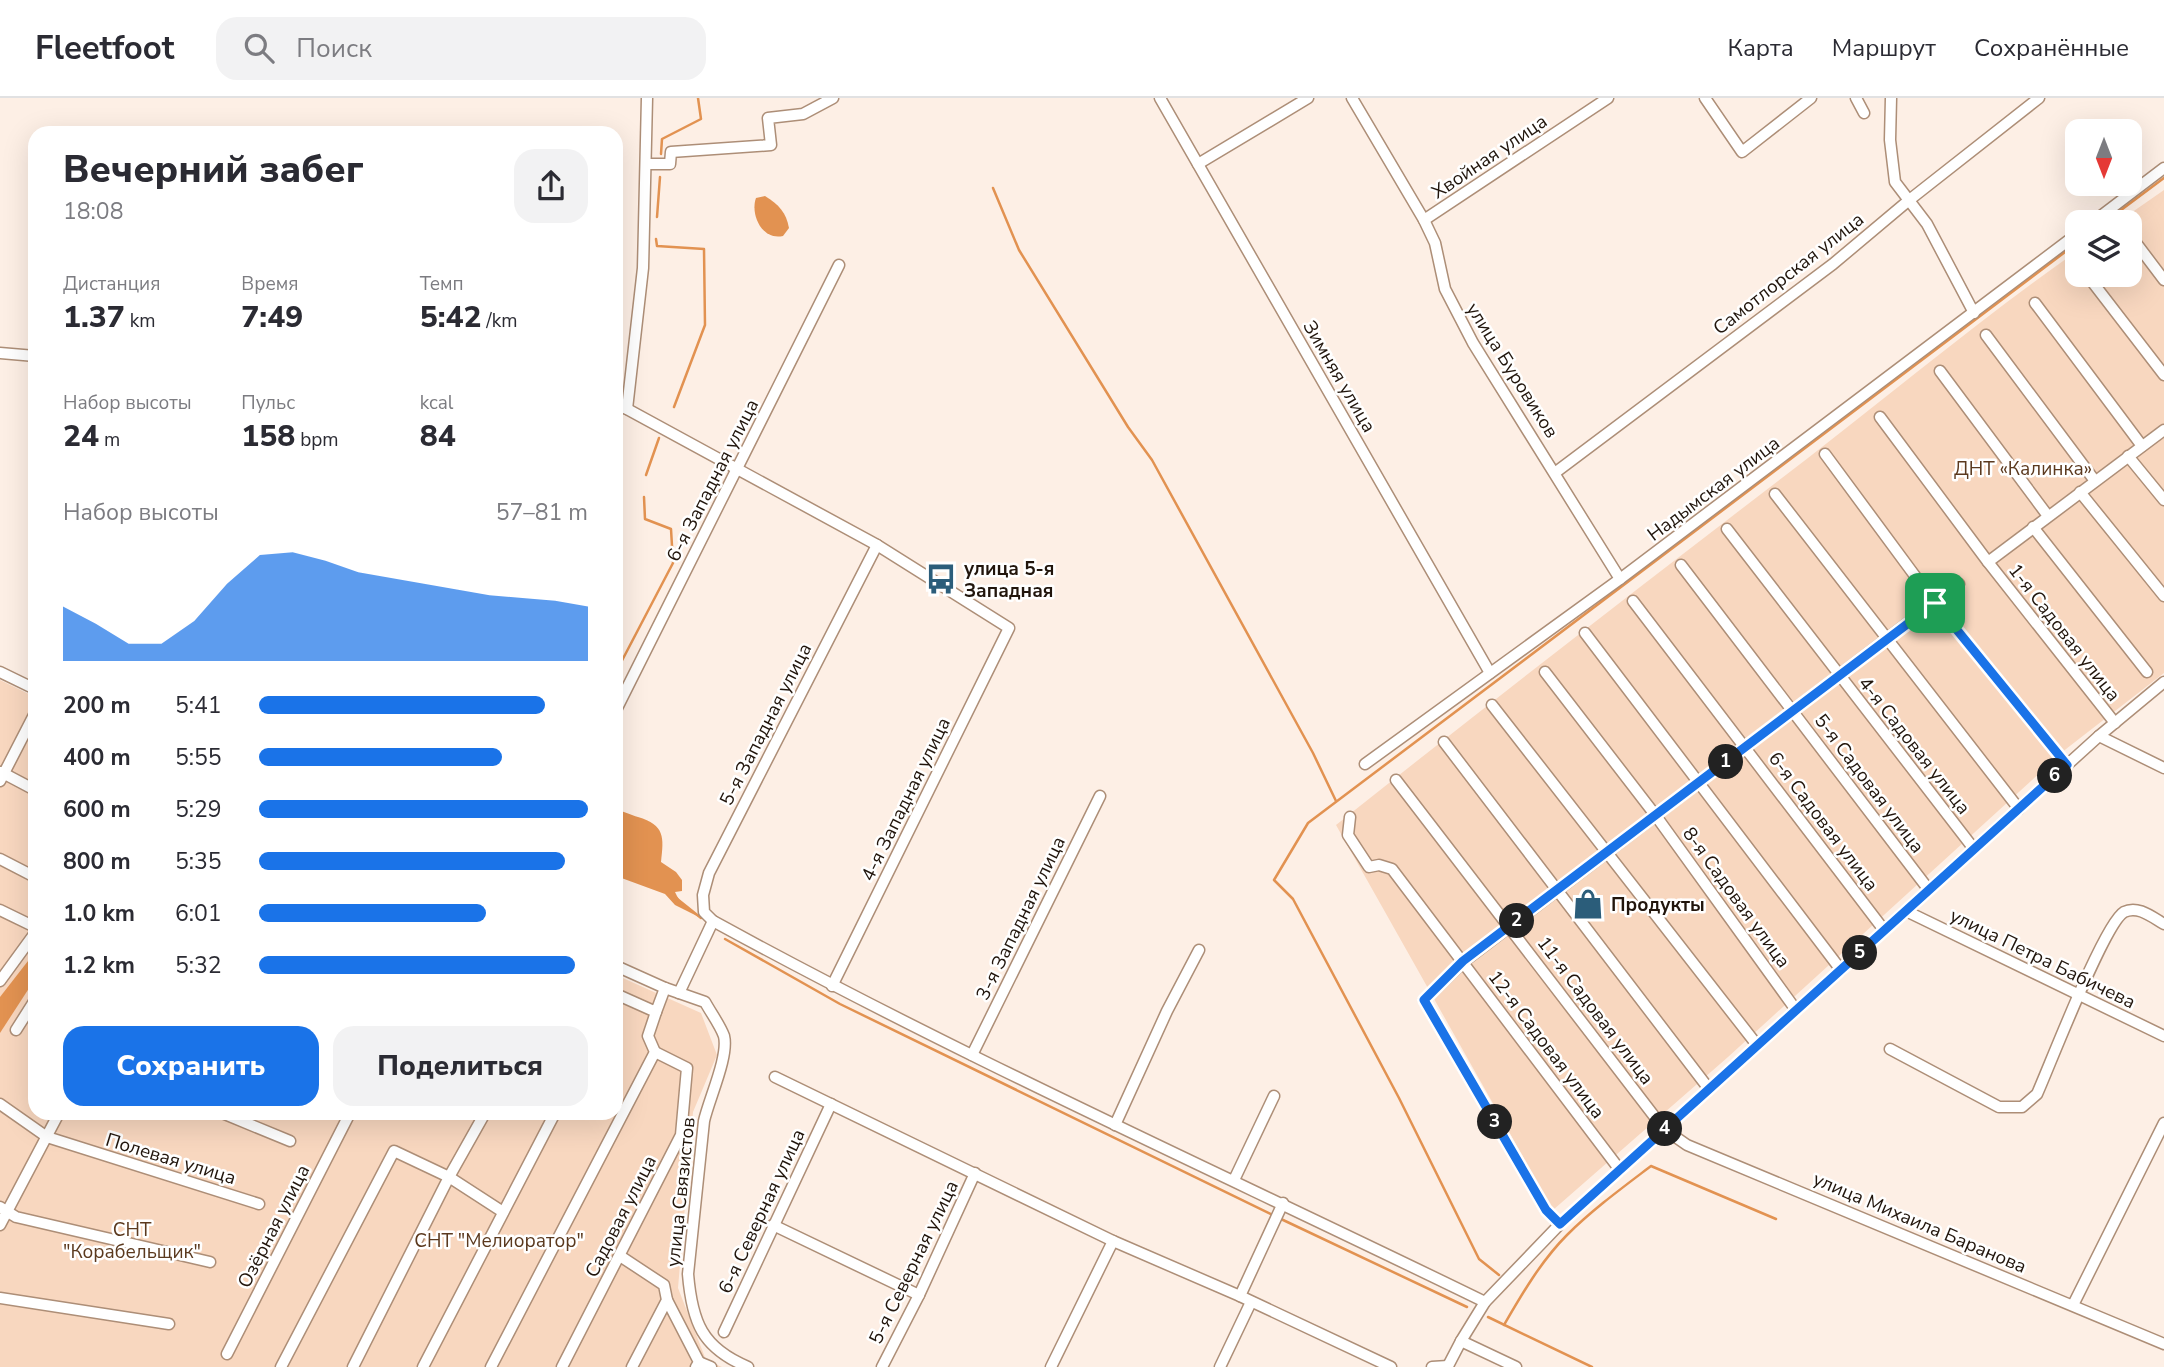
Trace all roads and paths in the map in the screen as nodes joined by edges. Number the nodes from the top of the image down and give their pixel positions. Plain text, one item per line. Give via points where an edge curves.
1 (648, 98) edge
2 (833, 98) edge
3 (1160, 98) edge
4 (1308, 98) edge
5 (1352, 98) edge
6 (1608, 98) edge
7 (1705, 98) edge
8 (1811, 98) edge
9 (1856, 98) edge
10 (1891, 98) edge
11 (2039, 98) edge
12 (1864, 113) dead end
13 (647, 164) junction
14 (1198, 164) junction
15 (2164, 167) edge
16 (1908, 201) junction
17 (2108, 210) edge
18 (1424, 220) junction
19 (2065, 243) edge
20 (2142, 251) edge
21 (839, 265) dead end
22 (2164, 281) edge
23 (2096, 287) edge
24 (2035, 303) dead end
25 (1974, 313) junction
26 (1986, 335) dead end
27 (0, 353) edge
28 (28, 355) edge
29 (1940, 371) dead end
30 (2164, 374) edge
31 (623, 408) edge
32 (627, 409) junction
33 (1880, 418) dead end
34 (2164, 430) edge
35 (2142, 446) junction
36 (1825, 454) dead end
37 (2128, 456) junction
38 (738, 468) junction
39 (1556, 472) junction
40 (2095, 481) junction
41 (2080, 492) junction
42 (1775, 494) dead end
43 (2164, 500) edge
44 (2048, 516) junction
45 (2033, 527) junction
46 (1727, 529) dead end
47 (877, 545) junction
48 (1988, 562) junction
49 (1681, 565) dead end
50 (1620, 579) junction
51 (1959, 584) dead end
52 (2164, 596) edge
53 (1633, 601) dead end
54 (1935, 603) junction
55 (1585, 633) dead end
56 (1887, 639) junction
57 (0, 671) edge
58 (1545, 672) dead end
59 (2147, 672) dead end
60 (1490, 673) junction
61 (1839, 676) junction
62 (2164, 682) edge
63 (28, 685) edge
64 (623, 696) edge
65 (1492, 705) dead end
66 (1793, 710) junction
67 (2115, 723) junction
68 (28, 726) edge
69 (2099, 736) junction
70 (1444, 742) dead end
71 (1746, 746) junction
72 (1365, 764) dead end
73 (2067, 765) junction
74 (2164, 768) edge
75 (1, 776) edge
76 (1396, 780) dead end
77 (1699, 782) junction
78 (28, 787) edge
79 (1100, 796) dead end
80 (2019, 809) junction
81 (1656, 816) junction
82 (1350, 817) dead end
83 (1974, 849) junction
84 (1606, 854) junction
85 (0, 859) edge
86 (28, 873) edge
87 (1557, 890) junction
88 (1929, 890) junction
89 (0, 910) edge
90 (1906, 911) junction
91 (713, 921) junction
92 (28, 924) edge
93 (2164, 924) edge
94 (1510, 926) junction
95 (1884, 930) junction
96 (28, 943) edge
97 (1199, 950) dead end
98 (1463, 961) junction
99 (623, 969) edge
100 (1841, 970) junction
101 (0, 981) edge
102 (832, 986) junction
103 (665, 988) junction
104 (679, 993) junction
105 (2079, 995) junction
106 (623, 998) edge
107 (1796, 1010) junction
108 (28, 1011) edge
109 (656, 1012) junction
110 (16, 1030) dead end
111 (2164, 1036) edge
112 (1757, 1045) junction
113 (1890, 1049) dead end
114 (654, 1052) junction
115 (972, 1055) junction
116 (775, 1077) dead end
117 (1709, 1089) junction
118 (1274, 1096) dead end
119 (0, 1104) edge
120 (831, 1104) junction
121 (623, 1112) edge
122 (56, 1120) edge
123 (239, 1120) edge
124 (345, 1120) edge
125 (481, 1120) edge
126 (551, 1120) edge
127 (619, 1120) edge
128 (2164, 1123) edge
129 (1115, 1125) junction
130 (1664, 1129) junction
131 (47, 1137) junction
132 (290, 1141) dead end
133 (1620, 1170) junction
134 (975, 1173) junction
135 (449, 1177) junction
136 (1234, 1180) junction
137 (259, 1203) dead end
138 (1283, 1203) junction
139 (4, 1210) edge
140 (503, 1212) junction
141 (1560, 1224) junction
142 (0, 1225) edge
143 (773, 1225) junction
144 (1113, 1241) junction
145 (620, 1256) junction
146 (210, 1262) dead end
147 (919, 1295) junction
148 (1240, 1296) junction
149 (0, 1298) edge
150 (667, 1300) junction
151 (1251, 1302) junction
152 (1485, 1302) junction
153 (2073, 1305) junction
154 (169, 1324) dead end
155 (724, 1332) dead end
156 (1461, 1341) junction
157 (2164, 1344) edge
158 (227, 1354) dead end
159 (698, 1364) edge
160 (1449, 1366) edge
161 (281, 1367) edge
162 (353, 1367) edge
163 (423, 1367) edge
164 (491, 1367) edge
165 (562, 1367) edge
166 (632, 1367) edge
167 (711, 1367) edge
168 (748, 1367) edge
169 (882, 1367) edge
170 (1052, 1367) edge
171 (1220, 1367) edge
172 (1391, 1367) edge
173 (1432, 1367) edge
174 (1516, 1367) edge

1 - 13 street
2 - 13 street via 803,114 768,118 771,145 671,152 670,164
3 - 14 street, Зимняя улица
4 - 14 street
5 - 18 street, улица Буровиков
6 - 18 street, Хвойная улица
7 - 8 street via 1742,152
9 - 12 street
10 - 16 street via 1895,182
11 - 16 street, Самотлорская улица
13 - 32 street via 643,268
14 - 60 street, Зимняя улица
15 - 17 street
16 - 25 street via 1927,224
16 - 39 street, Самотлорская улица via 1833,264
18 - 39 street, улица Буровиков via 1453,307
19 - 25 street, Надымская улица
20 - 22 street
21 - 38 street, 6-я Западная улица
23 - 30 street
24 - 35 street
25 - 50 street, Надымская улица
26 - 40 street
27 - 28 street
29 - 44 street
31 - 32 street
32 - 38 street
33 - 48 street, 1-я Садовая улица
34 - 35 street
35 - 37 street
36 - 54 street
37 - 40 street
37 - 43 street
38 - 47 street
38 - 64 street, 6-я Западная улица
39 - 50 street, улица Буровиков
40 - 41 street
41 - 44 street
41 - 52 street
42 - 56 street
44 - 45 street
45 - 48 street
45 - 59 street
46 - 61 street, 4-я Садовая улица
47 - 91 street, 5-я Западная улица via 709,873 704,912
47 - 102 street, 4-я Западная улица via 1009,628
48 - 67 street, 1-я Садовая улица
49 - 66 street, 5-я Садовая улица
50 - 60 street, Надымская улица
51 - 54 street
53 - 71 street, 6-я Садовая улица
54 - 56 street
54 - 73 street
55 - 77 street
56 - 61 street
56 - 80 street
57 - 63 street
58 - 81 street, 8-я Садовая улица
60 - 72 street, Надымская улица
61 - 66 street
61 - 83 street, 4-я Садовая улица
62 - 67 street
65 - 84 street
66 - 71 street
66 - 88 street, 5-я Садовая улица
67 - 69 street
68 - 75 street
69 - 73 street
69 - 74 street
70 - 87 street
71 - 77 street
71 - 95 street, 6-я Садовая улица
73 - 80 street
75 - 78 street
76 - 94 street, 11-я Садовая улица
77 - 81 street
77 - 100 street
79 - 115 street, 3-я Западная улица
80 - 83 street
81 - 84 street
81 - 107 street, 8-я Садовая улица
82 - 98 street, 12-я Садовая улица via 1348,835 1369,867 1392,869
83 - 88 street
84 - 87 street
84 - 112 street
85 - 86 street
87 - 94 street
87 - 117 street
88 - 90 street
89 - 92 street
90 - 95 street
90 - 105 street, улица Петра Бабичева
91 - 102 street
91 - 104 street
93 - 105 street via 2139,910 2120,915
94 - 98 street
94 - 130 street, 11-я Садовая улица
95 - 100 street
96 - 101 street
97 - 129 street
98 - 133 street, 12-я Садовая улица
98 - 141 street via 1424,1000 1546,1210
99 - 103 street
100 - 107 street
102 - 115 street
103 - 104 street
103 - 109 street
104 - 168 street, улица Связистов via 705,1002 724,1036 725,1052 704,1121 690,1295 706,1341
105 - 111 street, улица Петра Бабичева
105 - 113 street via 2037,1094 2022,1107 1999,1107
106 - 109 street
107 - 112 street
108 - 110 street
109 - 114 street via 648,1036
112 - 117 street
114 - 121 street
114 - 145 street, Садовая улица via 687,1068 681,1135
115 - 129 street
116 - 120 street
117 - 130 street
118 - 136 street
119 - 131 street, Полевая улица
120 - 134 street
120 - 143 street, 6-я Северная улица
122 - 131 street
123 - 132 street
124 - 158 street, Озёрная улица
125 - 135 street
126 - 140 street
127 - 164 street
128 - 153 street
129 - 136 street
130 - 133 street
130 - 153 street, улица Михаила Баранова via 1688,1144
131 - 137 street, Полевая улица
131 - 139 street
133 - 141 street
134 - 144 street
134 - 147 street, 5-я Северная улица
135 - 140 street
135 - 161 street via 394,1151
135 - 162 street
136 - 138 street
138 - 148 street
138 - 152 street
139 - 142 street
139 - 146 street via 16,1217
140 - 163 street
141 - 152 street
143 - 147 street
143 - 155 street, 6-я Северная улица
144 - 148 street
144 - 170 street
145 - 150 street via 664,1285
145 - 165 street, Садовая улица
147 - 169 street, 5-я Северная улица
148 - 151 street
149 - 154 street
150 - 159 street
150 - 166 street
151 - 171 street
151 - 172 street
152 - 156 street
153 - 157 street, улица Михаила Баранова
156 - 160 street
156 - 174 street
159 - 167 street
160 - 173 street

